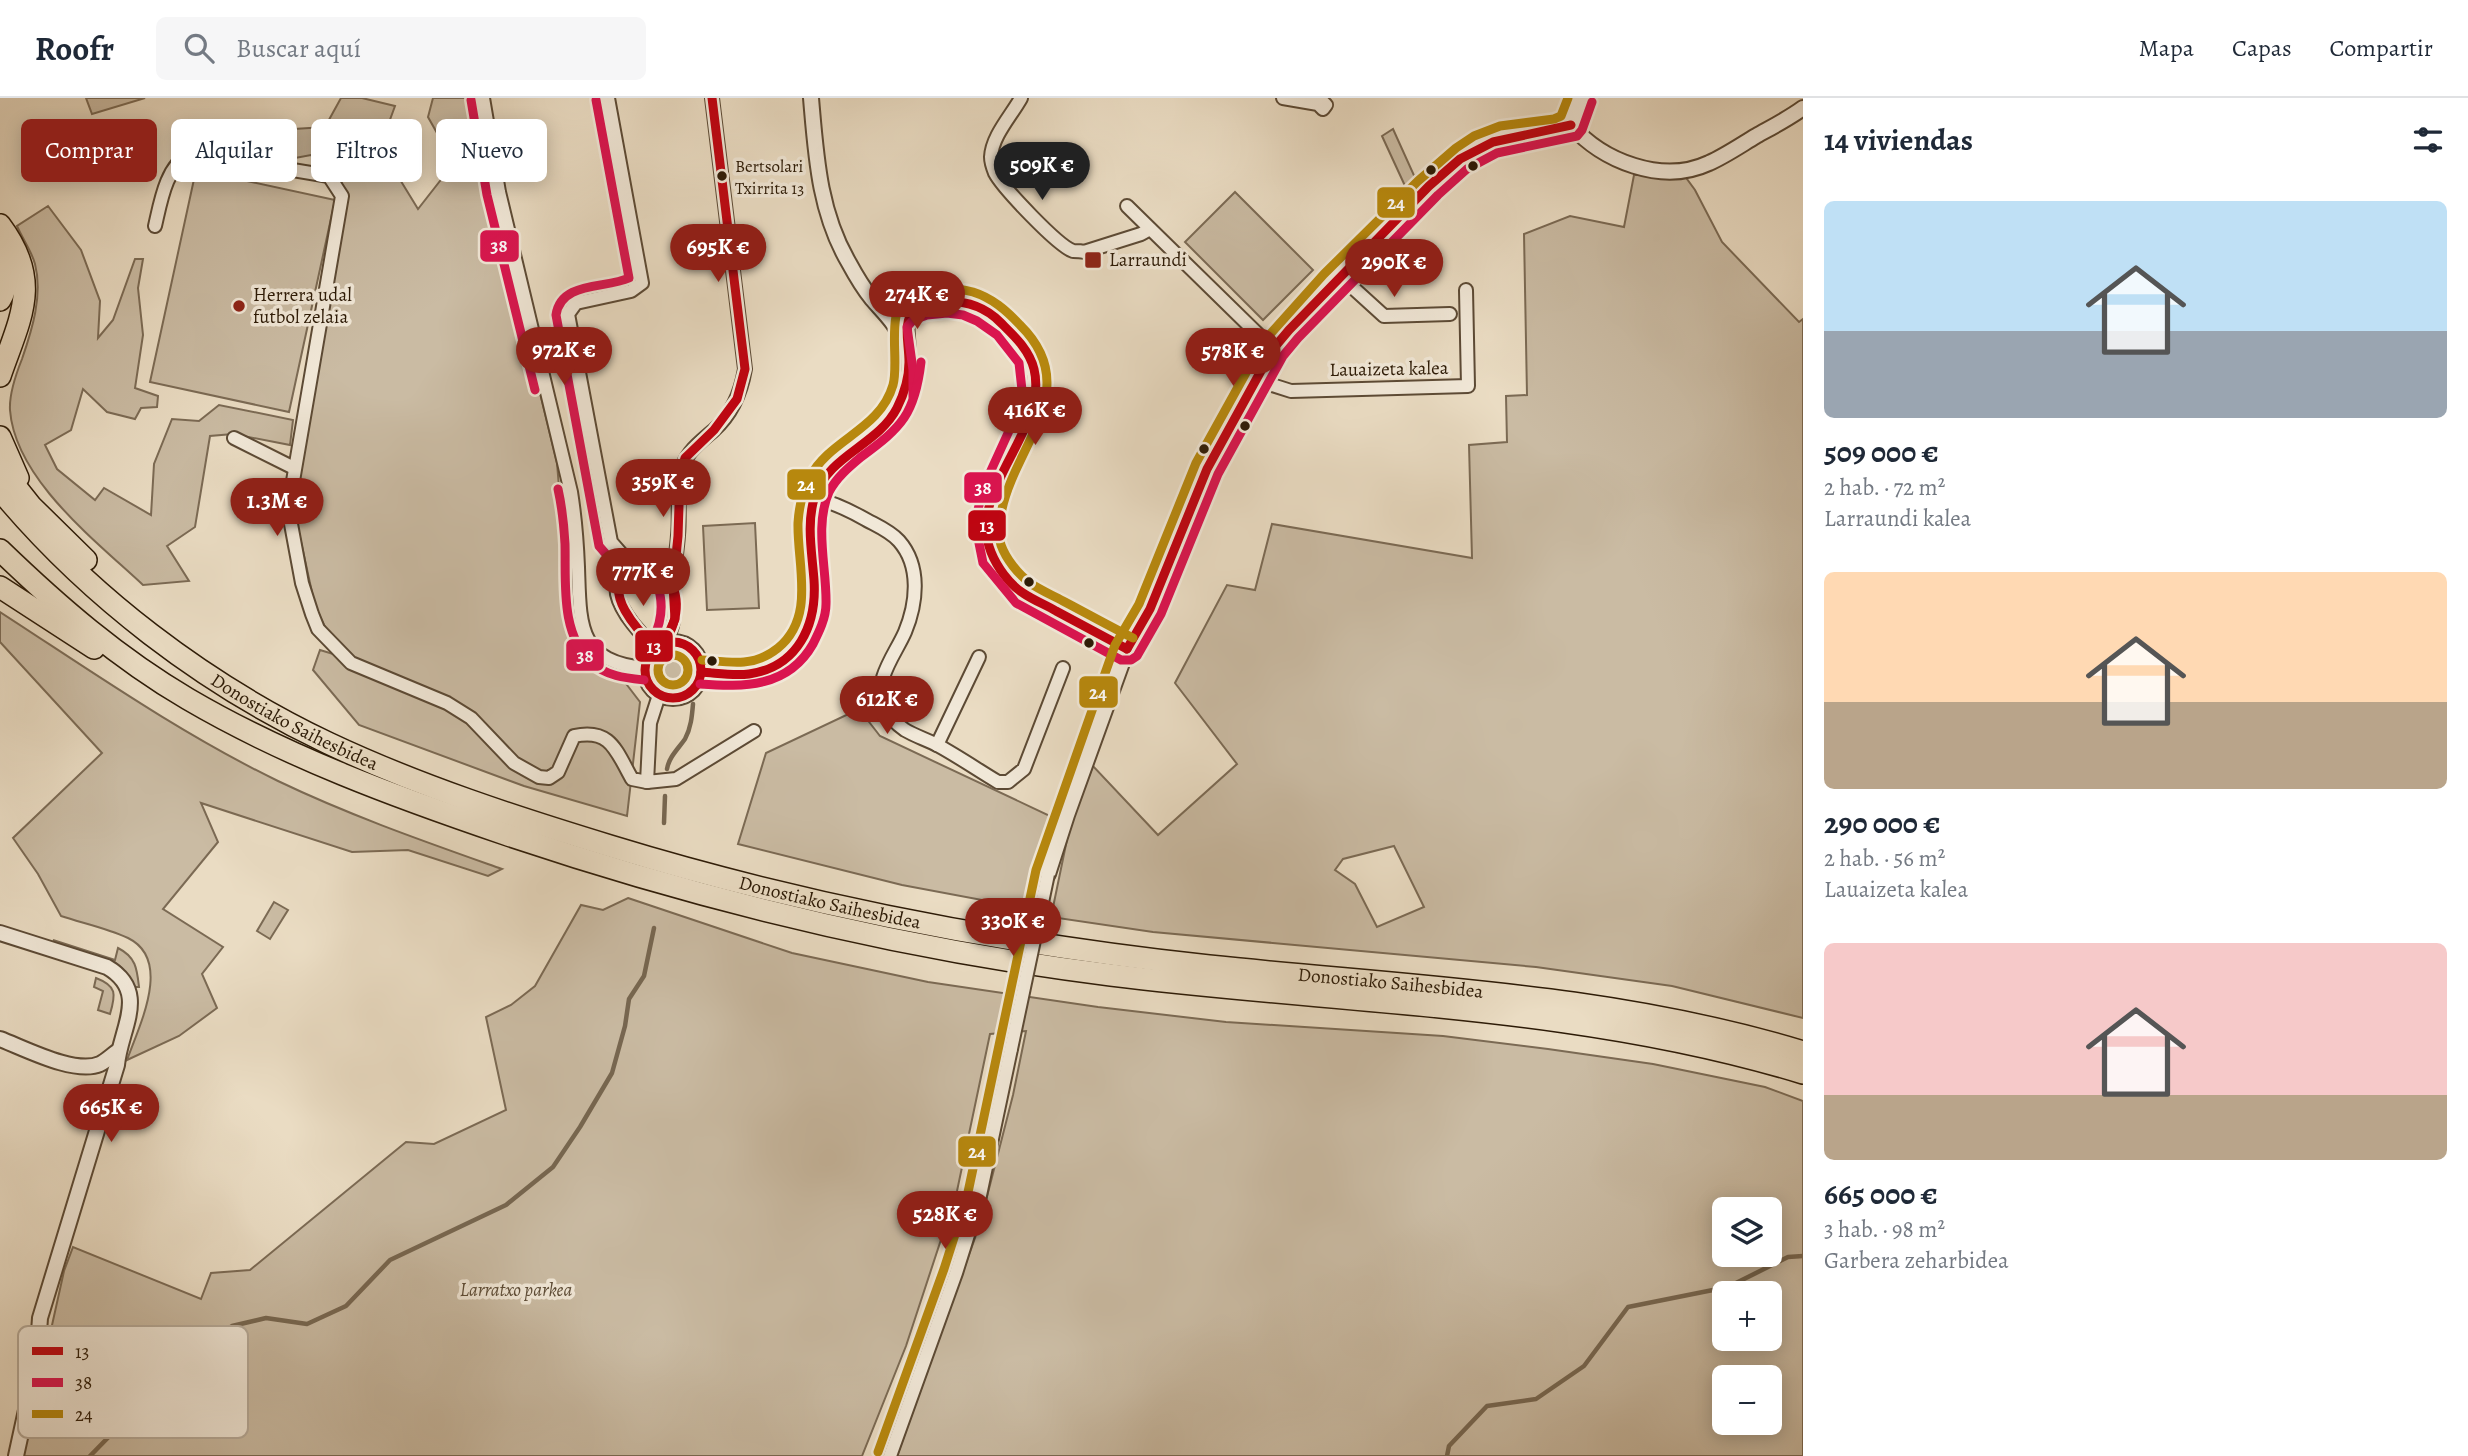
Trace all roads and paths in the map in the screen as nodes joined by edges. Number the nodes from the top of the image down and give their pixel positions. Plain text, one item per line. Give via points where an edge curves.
1 (483, 98) edge
2 (608, 98) edge
3 (712, 98) edge
4 (811, 98) edge
5 (1020, 98) edge
6 (1283, 98) edge
7 (1581, 98) edge
8 (1318, 104) dead end
9 (1803, 108) edge
10 (1571, 125) junction
11 (1127, 206) dead end
12 (0, 225) edge
13 (155, 226) dead end
14 (1150, 229) junction
15 (0, 247) edge
16 (1340, 276) junction
17 (1466, 290) dead end
18 (0, 299) edge
19 (879, 306) junction
20 (915, 306) junction
21 (1450, 314) dead end
22 (894, 325) junction
23 (1273, 349) junction
24 (909, 357) junction
25 (0, 376) edge
26 (1259, 378) junction
27 (901, 397) junction
28 (0, 437) edge
29 (234, 438) dead end
30 (0, 467) edge
31 (294, 468) junction
32 (0, 490) edge
33 (814, 498) junction
34 (31, 506) junction
35 (0, 550) edge
36 (632, 566) junction
37 (673, 586) junction
38 (0, 587) edge
39 (660, 646) junction
40 (1128, 649) junction
41 (979, 657) dead end
42 (134, 665) junction
43 (645, 668) junction
44 (1063, 668) dead end
45 (206, 672) junction
46 (701, 672) junction
47 (659, 695) junction
48 (754, 731) dead end
49 (937, 745) junction
50 (647, 782) junction
51 (1048, 874) joint
52 (0, 933) edge
53 (0, 1038) edge
54 (118, 1051) junction
55 (1803, 1052) edge
56 (1803, 1073) edge
57 (39, 1326) edge
58 (20, 1438) edge
59 (16, 1456) edge
60 (890, 1456) edge

1 - 43 street via 499,192 569,479 585,634 611,662
2 - 36 street via 642,283 631,291 576,303 568,314 611,542
3 - 37 street via 745,369 730,410 685,458
4 - 19 street via 819,176 830,223 850,266
5 - 14 street via 999,133 991,160 1003,183 1045,229 1064,246 1084,251
6 - 8 street
7 - 10 street
9 - 10 street via 1707,164 1685,170 1632,166 1584,140
10 - 16 street via 1503,138 1463,158
11 - 14 street
12 - 25 highway via 19,259 25,298
13 - 31 street via 162,195 178,160 190,153 329,176 342,196
14 - 23 street
15 - 18 highway via 7,274
16 - 21 street via 1384,316
16 - 23 street
17 - 26 street, Lauaizeta kalea via 1468,386 1291,391
19 - 20 street
19 - 22 street
20 - 22 street via 905,310
20 - 24 street via 906,320
20 - 40 street via 945,300 974,305 994,316 1024,346 1034,366 1032,407 993,496 986,527 990,551 1007,580 1023,593
22 - 24 street
22 - 27 street
23 - 26 street
24 - 27 street
26 - 40 street via 1207,469 1150,609
27 - 33 street via 888,421 828,471
28 - 34 highway
29 - 31 street
30 - 34 highway
31 - 50 street via 291,524 302,583 318,629 338,652 351,663 459,710 514,763 539,777 549,778 558,772 574,736 589,732 603,736 614,747 632,779
32 - 45 highway, Donostiako Saihesbidea via 89,583
33 - 46 street via 814,605 797,648 766,671
33 - 49 street via 885,530 907,552 916,588 912,610 882,679 881,694 893,720
34 - 45 highway via 115,587 191,648
35 - 42 highway, Donostiako Saihesbidea via 65,611
36 - 37 street via 645,562 655,566
36 - 39 street via 617,585 617,596 639,632
37 - 39 street via 675,620
38 - 42 highway via 104,655
39 - 43 street
39 - 46 street via 690,648
40 - 51 street
41 - 49 street
42 - 56 highway, Donostiako Saihesbidea via 249,732 376,788 564,854 745,905 890,938 1109,975 1618,1029
43 - 47 street via 648,684
44 - 49 street via 1024,769 1008,782 998,782
45 - 55 highway, Donostiako Saihesbidea via 291,724 383,768 571,835 751,886 881,916 1098,953 1622,1009
46 - 47 street via 686,695
47 - 50 street via 650,723
48 - 50 street via 676,779
51 - 60 street, bridge via 979,1200
52 - 54 street via 117,973 131,1008
53 - 54 street via 74,1066 101,1064
54 - 57 street
58 - 59 street

